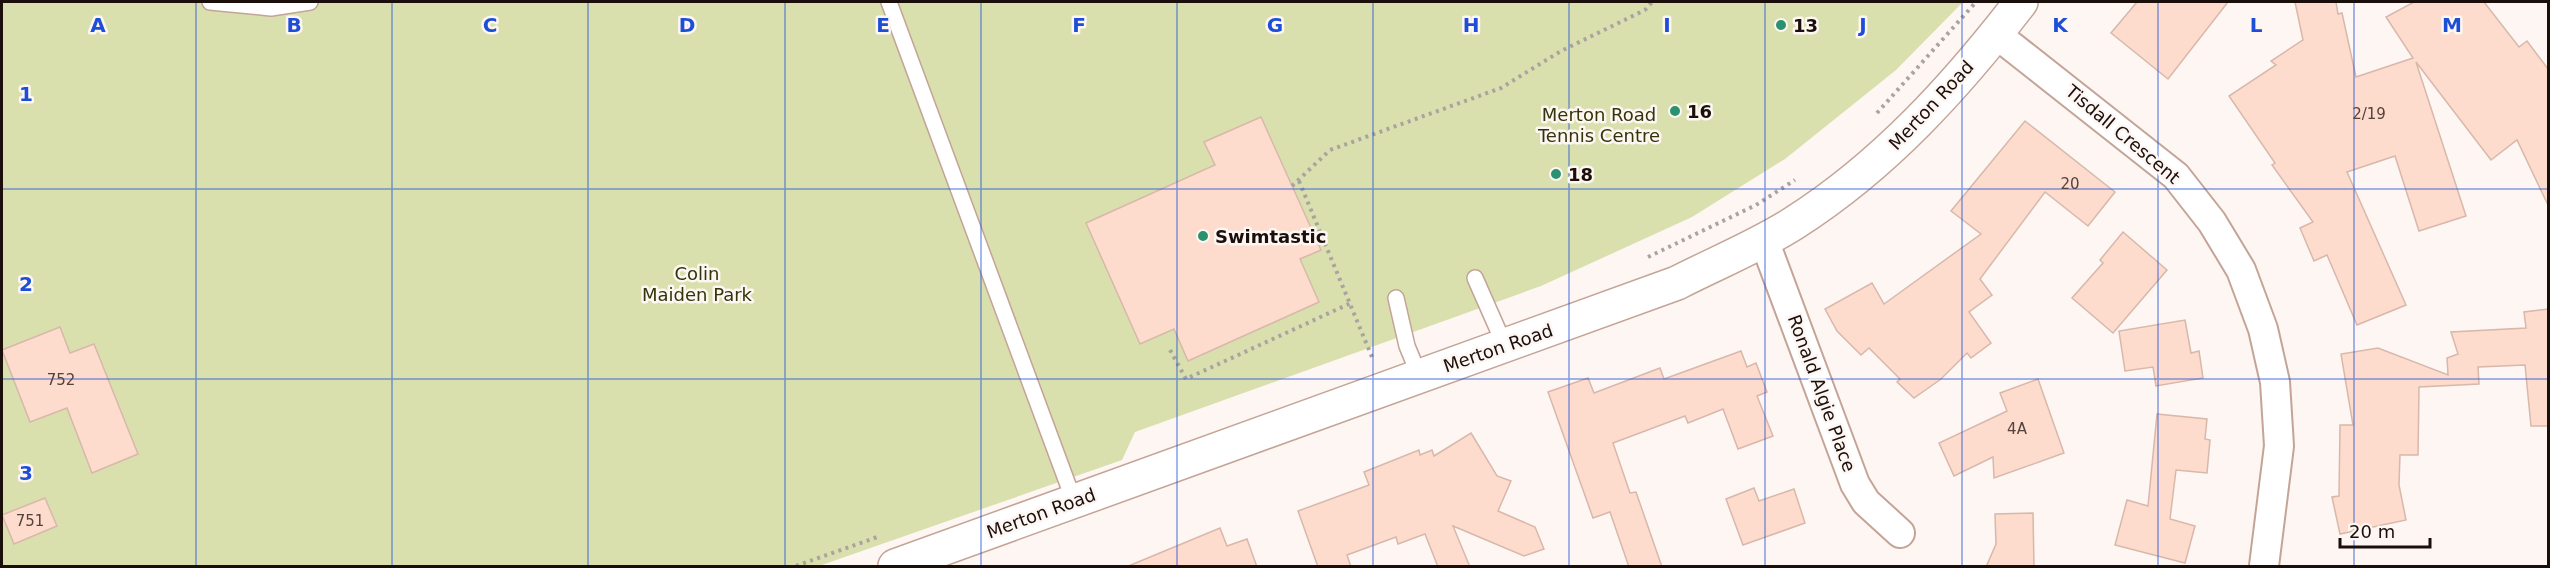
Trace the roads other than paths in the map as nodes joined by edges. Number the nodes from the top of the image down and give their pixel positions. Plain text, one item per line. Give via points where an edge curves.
1 (210, 2) edge
2 (310, 2) edge
3 (889, 2) edge
4 (2022, 2) edge
5 (1996, 34) junction
6 (1764, 240) junction
7 (1475, 278) dead end
8 (1396, 298) dead end
9 (1505, 346) junction
10 (1419, 375) junction
11 (1074, 501) junction
12 (1900, 532) dead end
13 (895, 567) edge
14 (2264, 567) edge

1 - 2 lane via 271,8
3 - 11 lane
4 - 5 main road, Merton Road
5 - 6 main road, Merton Road via 1914,128 1860,176
5 - 14 street, Tisdall Crescent via 2176,176 2212,222 2241,270 2263,329 2275,382 2279,446
6 - 9 main road, Merton Road via 1677,282
6 - 12 street, Ronald Algie Place via 1855,484 1866,501
7 - 9 lane
8 - 10 lane via 1407,346
9 - 10 main road, Merton Road
10 - 11 main road, Merton Road
11 - 13 main road, Merton Road

